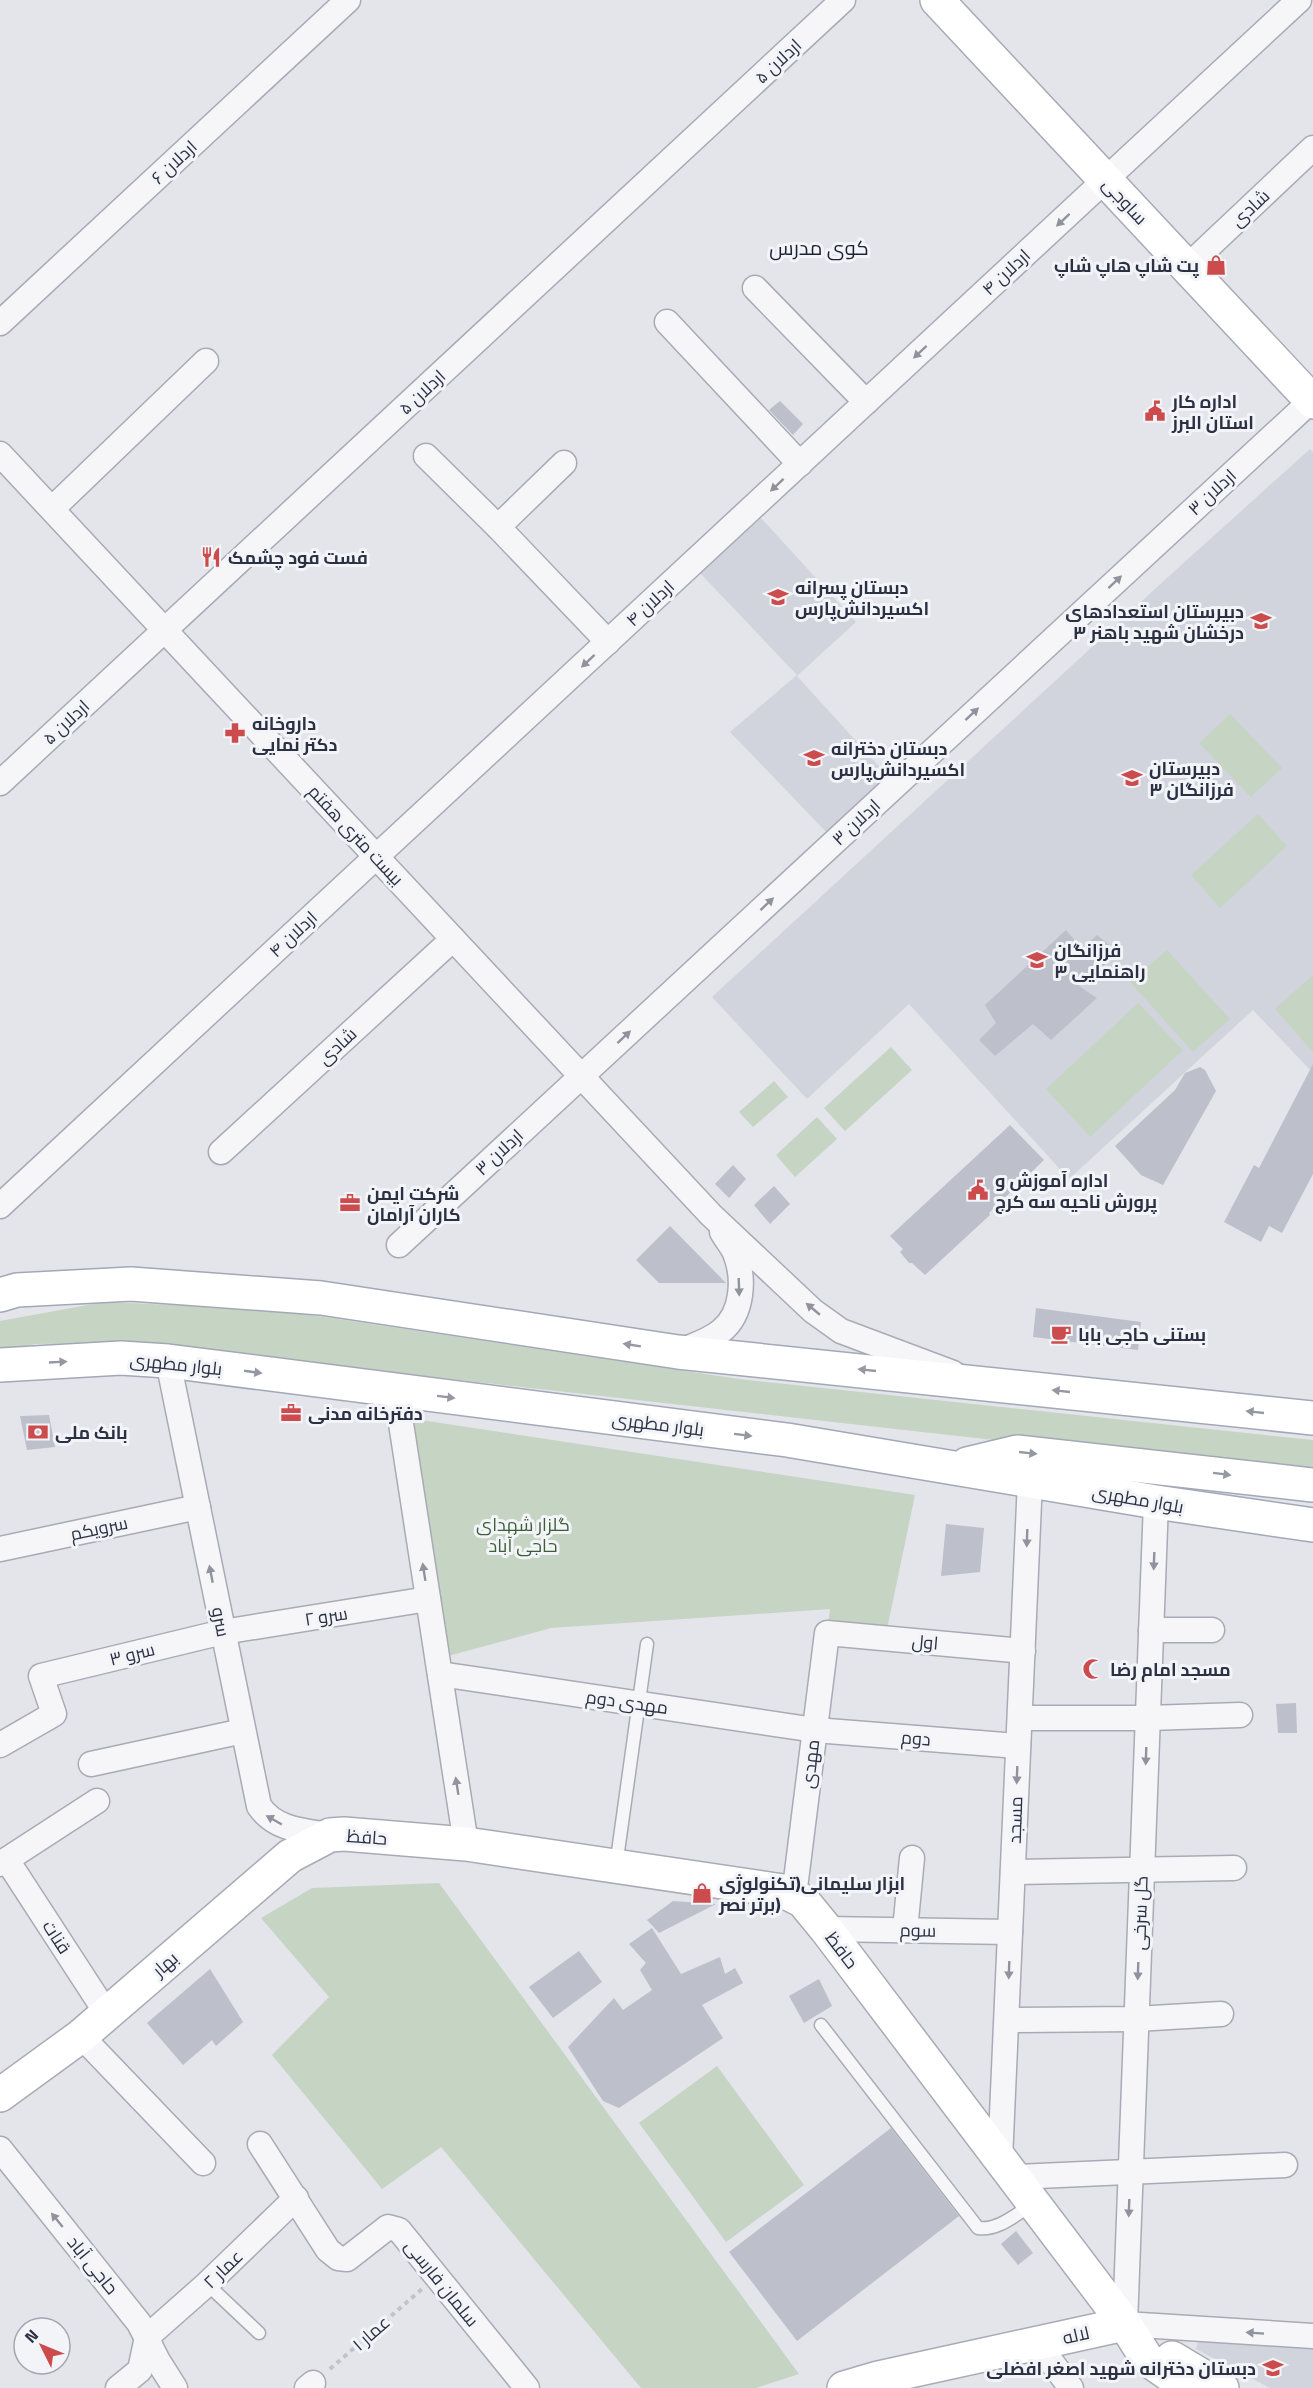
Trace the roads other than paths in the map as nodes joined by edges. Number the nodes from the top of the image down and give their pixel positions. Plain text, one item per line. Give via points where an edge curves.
1 (348, 0) edge
2 (843, 0) edge
3 (937, 0) edge
4 (1299, 0) edge
5 (1313, 148) edge
6 (1106, 180) junction
7 (1186, 267) junction
8 (755, 288) dead end
9 (667, 322) dead end
10 (0, 324) edge
11 (206, 361) dead end
12 (1312, 400) edge
13 (866, 402) junction
14 (0, 454) edge
15 (426, 456) dead end
16 (564, 463) dead end
17 (800, 464) junction
18 (52, 509) junction
19 (498, 527) junction
20 (165, 630) junction
21 (608, 642) junction
22 (0, 783) edge
23 (376, 857) junction
24 (453, 939) junction
25 (582, 1076) junction
26 (221, 1152) dead end
27 (0, 1206) edge
28 (711, 1215) junction
29 (399, 1245) dead end
30 (6, 1293) edge
31 (678, 1352) junction
32 (168, 1360) junction
33 (0, 1365) edge
34 (981, 1382) junction
35 (396, 1391) junction
36 (1313, 1418) edge
37 (951, 1467) junction
38 (1030, 1480) junction
39 (1313, 1485) edge
40 (1156, 1502) junction
41 (198, 1507) junction
42 (1313, 1525) edge
43 (0, 1549) edge
44 (429, 1599) junction
45 (1151, 1630) junction
46 (1212, 1630) dead end
47 (223, 1632) junction
48 (827, 1633) joint
49 (647, 1644) dead end
50 (1023, 1650) junction
51 (440, 1674) junction
52 (638, 1703) junction
53 (1240, 1715) dead end
54 (1020, 1718) junction
55 (1148, 1718) junction
56 (815, 1730) junction
57 (243, 1731) junction
58 (0, 1745) edge
59 (1018, 1746) junction
60 (91, 1764) dead end
61 (97, 1801) dead end
62 (330, 1835) junction
63 (466, 1844) junction
64 (912, 1858) dead end
65 (4, 1862) edge
66 (616, 1867) junction
67 (1234, 1868) dead end
68 (1142, 1870) junction
69 (1013, 1872) junction
70 (794, 1896) junction
71 (826, 1929) junction
72 (905, 1930) junction
73 (1010, 1932) junction
74 (107, 2014) junction
75 (1221, 2014) dead end
76 (1136, 2019) junction
77 (1007, 2020) junction
78 (821, 2025) dead end
79 (81, 2036) junction
80 (0, 2094) edge
81 (260, 2144) dead end
82 (0, 2150) edge
83 (203, 2163) dead end
84 (1285, 2165) dead end
85 (1007, 2168) junction
86 (1131, 2172) junction
87 (296, 2198) junction
88 (1034, 2203) junction
89 (207, 2284) junction
90 (1125, 2324) junction
91 (259, 2333) dead end
92 (1313, 2336) edge
93 (147, 2337) junction
94 (1038, 2344) junction
95 (881, 2383) edge
96 (118, 2388) edge
97 (175, 2388) edge
98 (527, 2388) edge
99 (844, 2388) edge
100 (1071, 2388) edge
101 (1189, 2388) edge
102 (1222, 2388) edge

1 - 10 street, اردلان ۶
2 - 20 street, اردلان ۵
3 - 6 main road, ساوجی
4 - 6 street, اردلان ۴
5 - 7 street, شادی
6 - 7 main road, ساوجی
6 -> 13 street, اردلان ۴
7 - 12 main road, ساوجی
8 - 13 street
9 - 17 street
11 - 18 street
25 -> 12 street, اردلان ۳
13 - 17 street, اردلان ۴
14 - 18 street, بیست متری هفتم
15 - 19 street
16 - 19 street
17 -> 21 street, اردلان ۴
18 - 20 street, بیست متری هفتم
19 - 21 street
20 - 22 street, اردلان ۵
20 - 23 street, بیست متری هفتم
21 -> 23 street, اردلان ۴
23 - 24 street, بیست متری هفتم
23 - 27 street, اردلان ۴
24 - 25 street, بیست متری هفتم
24 - 26 street, شادی
25 - 28 street, بیست متری هفتم
25 - 29 street, اردلان ۳
28 -> 31 street via 735,1253 740,1302 734,1318 720,1332
34 -> 28 street via 841,1331 813,1311
31 -> 30 main road via 321,1298 131,1284
34 -> 31 main road
33 -> 32 main road, بلوار مطهری via 121,1358
32 -> 35 main road, بلوار مطهری
32 - 41 street, سرو
36 -> 34 main road
35 -> 37 main road, بلوار مطهری via 787,1440
44 -> 35 street
37 - 38 main road, بلوار مطهری
37 -> 39 main road via 1017,1452
38 - 40 main road, بلوار مطهری
38 -> 50 street, مسجد
40 - 42 main road, بلوار مطهری
40 -> 45 street, گل سرخی
41 - 43 street, سرویکم
47 -> 41 street, سرو
44 - 47 street, سرو ۲
44 - 51 street
45 - 46 street
45 - 55 street, گل سرخی
47 - 57 street, سرو
47 - 58 street, سرو ۳ via 41,1676 54,1714
48 - 50 street, اول
48 - 56 street, مهدی
49 - 52 lane
50 - 54 street, مسجد
51 - 52 street, مهدی دوم
63 -> 51 street
52 - 56 street, مهدی دوم
52 - 66 lane
53 - 55 street
54 - 55 street
54 - 59 street, مسجد
55 -> 68 street, گل سرخی
56 - 59 street, دوم
56 - 70 street, مهدی
57 - 60 street
62 -> 57 street, سرو via 295,1829 265,1815 259,1806
59 -> 69 street, مسجد
61 - 65 street
62 - 63 main road, حافظ
62 - 74 main road, بهار via 290,1856
63 - 66 main road, حافظ
64 - 72 street
65 - 74 street, قنات
66 - 70 main road, حافظ via 783,1891
67 - 68 street
68 - 69 street
68 -> 76 street, گل سرخی
69 - 73 street, مسجد
70 - 71 main road, حافظ
71 - 72 street, سوم
71 - 85 main road, حافظ
72 - 73 street, سوم
73 -> 77 street, مسجد
74 - 79 main road, بهار
75 - 76 street
76 - 77 street
76 - 86 street, گل سرخی
77 - 85 street, مسجد
78 - 88 lane via 978,2228 989,2230
79 - 80 main road, بهار
79 - 83 street
81 - 87 street, سلمان فارسی
93 -> 82 street, حاجی آباد
84 - 86 street
85 - 86 street
85 - 88 main road, حافظ
86 -> 90 street, گل سرخی
87 - 89 street, عمار ۲
87 - 98 street, سلمان فارسی via 328,2250 338,2258 347,2259 388,2227 399,2230
88 - 90 main road, حافظ
89 - 91 lane
89 - 93 street, عمار ۲
92 -> 90 street, لاله
90 - 94 main road, لاله
90 - 101 main road via 1147,2359
90 - 102 main road via 1154,2348
93 - 96 street via 140,2370
93 - 97 street, حاجی آباد
94 - 95 main road, لاله
94 - 100 street
95 - 99 main road, لاله

